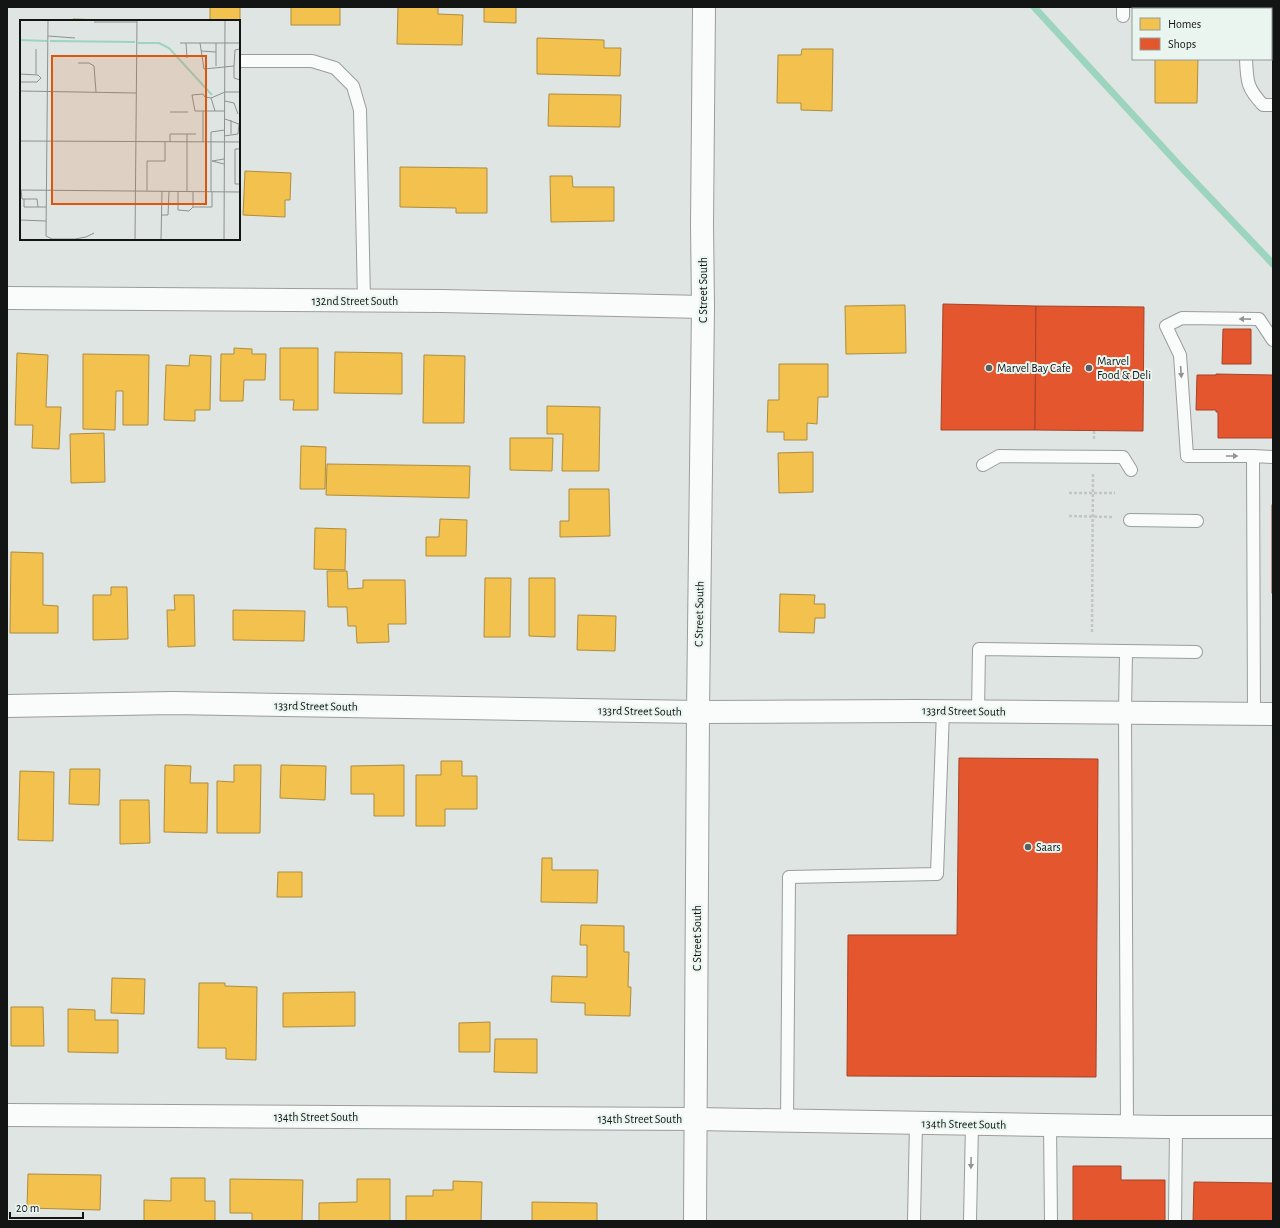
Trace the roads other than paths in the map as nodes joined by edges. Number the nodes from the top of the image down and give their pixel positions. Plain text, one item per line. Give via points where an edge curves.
1 (704, 7) edge
2 (1246, 60) edge
3 (240, 61) edge
4 (1273, 105) edge
5 (7, 298) edge
6 (364, 301) junction
7 (703, 307) junction
8 (1273, 340) edge
9 (1253, 456) junction
10 (1273, 457) edge
11 (983, 465) dead end
12 (1131, 470) dead end
13 (1130, 520) dead end
14 (1197, 521) dead end
15 (1126, 652) junction
16 (1196, 652) dead end
17 (7, 706) edge
18 (942, 711) junction
19 (698, 712) junction
20 (978, 712) junction
21 (1125, 713) junction
22 (1263, 714) edge
23 (7, 1115) edge
24 (696, 1119) junction
25 (787, 1121) junction
26 (916, 1123) junction
27 (972, 1124) junction
28 (1050, 1125) junction
29 (1127, 1126) junction
30 (1176, 1127) junction
31 (1273, 1127) edge
32 (695, 1221) edge
33 (914, 1221) edge
34 (970, 1221) edge
35 (1051, 1221) edge
36 (1175, 1221) edge

1 - 7 street, C Street South
2 - 4 lane via 1247,78 1252,94 1263,105
3 - 6 lane via 312,61 335,68 353,86 360,110
5 - 6 street, 132nd Street South
6 - 7 street, 132nd Street South
7 - 19 street, C Street South
8 -> 9 lane via 1259,319 1182,318 1166,326 1180,355 1187,456
9 - 10 lane
9 - 22 lane
11 - 12 lane via 999,456 1123,457
13 - 14 lane
15 - 16 lane
15 - 20 lane via 979,649
15 - 21 lane
17 - 19 street, 133rd Street South via 173,703
18 - 19 street, 133rd Street South
18 - 20 street, 133rd Street South
18 - 25 lane via 937,874 789,877
19 - 24 street, C Street South
20 - 21 street, 133rd Street South
21 - 22 street, 133rd Street South
21 - 29 lane
23 - 24 street, 134th Street South
24 - 25 street, 134th Street South
24 - 32 street, C Street South
25 - 26 street, 134th Street South
26 - 27 street, 134th Street South
26 - 33 lane
27 - 28 street, 134th Street South
27 -> 34 lane
28 - 29 street, 134th Street South
28 - 35 lane
29 - 30 street, 134th Street South
30 - 31 street, 134th Street South
30 - 36 lane

